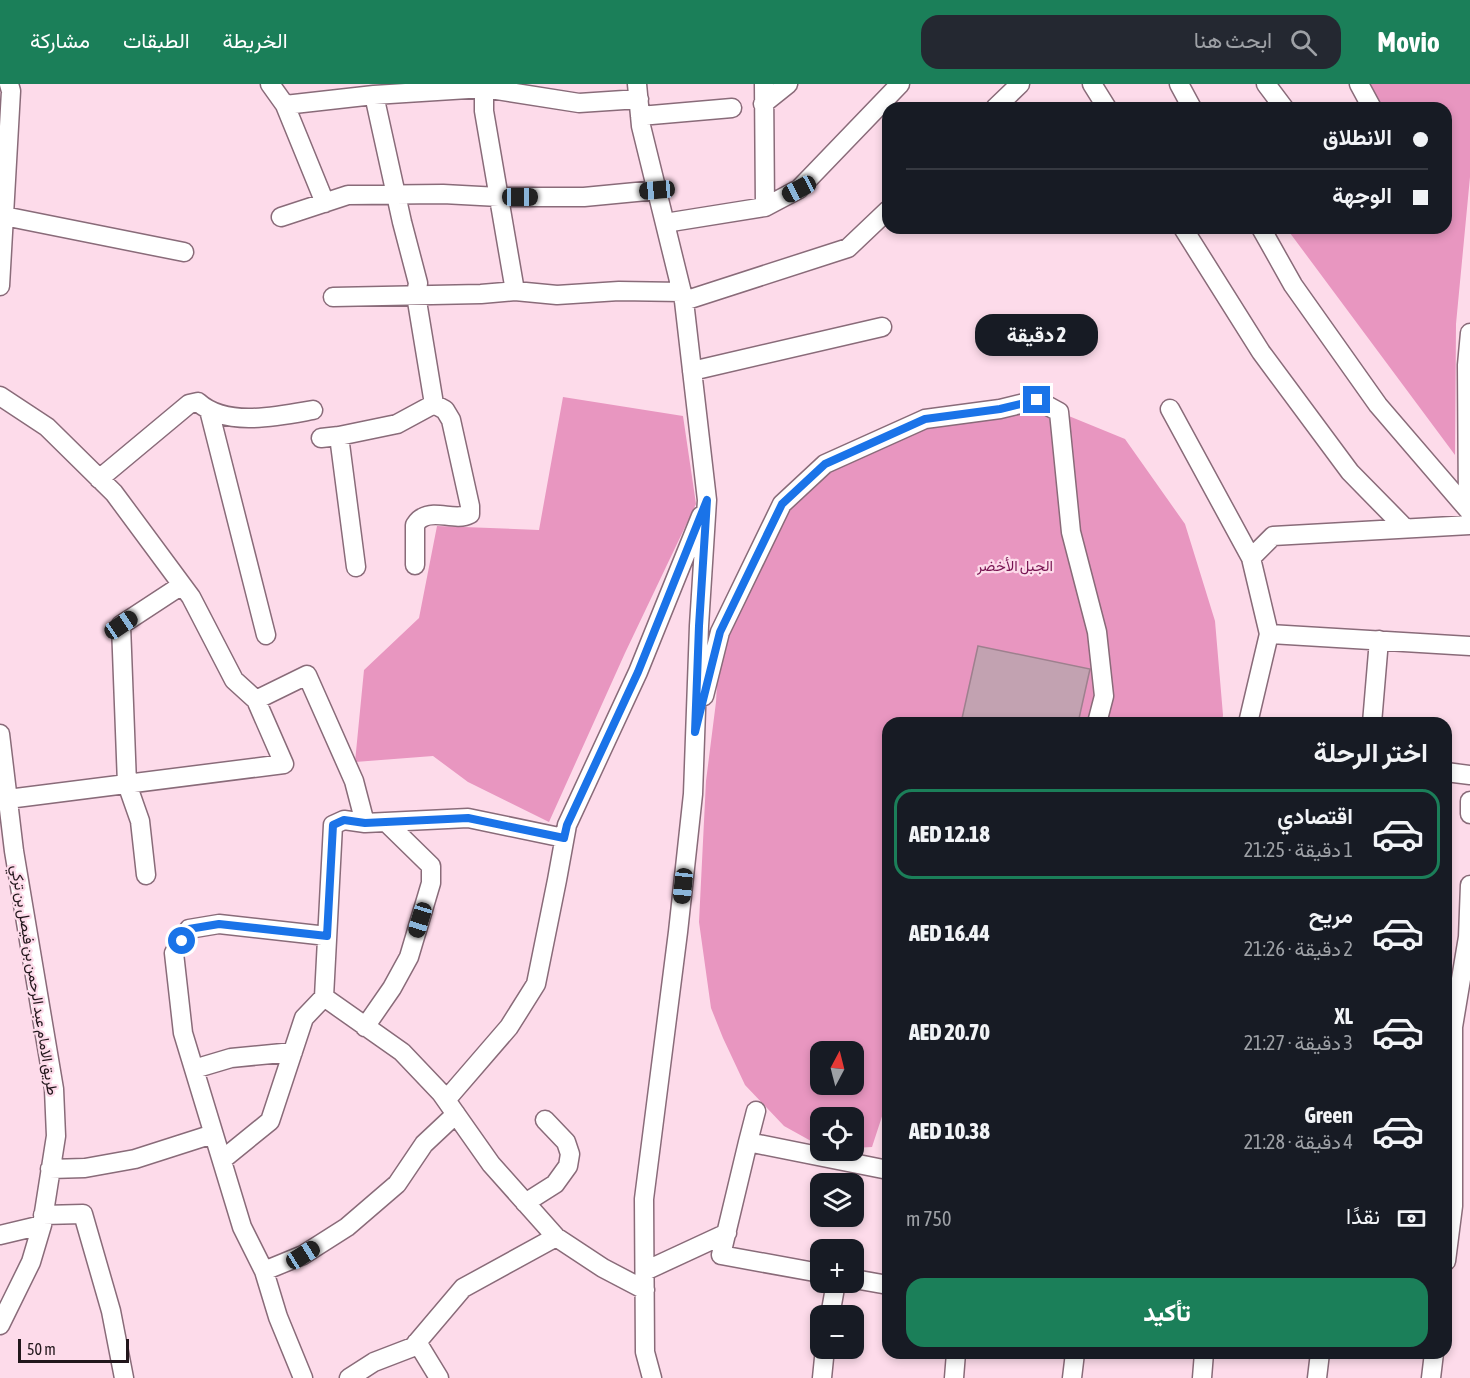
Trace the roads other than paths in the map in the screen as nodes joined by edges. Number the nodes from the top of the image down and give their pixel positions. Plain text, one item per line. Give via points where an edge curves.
1 (9, 84) edge
2 (270, 84) edge
3 (764, 84) edge
4 (788, 84) edge
5 (900, 84) edge
6 (1020, 84) edge
7 (1092, 84) edge
8 (1179, 84) edge
9 (1266, 84) edge
10 (1359, 84) edge
11 (484, 86) edge
12 (374, 95) junction
13 (639, 100) edge
14 (883, 102) edge
15 (1001, 102) edge
16 (1103, 102) edge
17 (1189, 102) edge
18 (1280, 102) edge
19 (1369, 102) edge
20 (882, 103) edge
21 (763, 104) junction
22 (285, 105) junction
23 (732, 108) dead end
24 (657, 190) junction
25 (395, 194) junction
26 (499, 197) junction
27 (325, 203) junction
28 (765, 207) junction
29 (4, 216) junction
30 (882, 216) edge
31 (281, 218) dead end
32 (665, 223) junction
33 (1187, 234) edge
34 (1264, 234) edge
35 (184, 252) dead end
36 (0, 275) edge
37 (0, 286) edge
38 (515, 291) junction
39 (416, 295) junction
40 (683, 296) junction
41 (333, 297) dead end
42 (882, 327) dead end
43 (1470, 333) edge
44 (1469, 365) edge
45 (692, 370) junction
46 (0, 396) edge
47 (434, 404) junction
48 (1170, 409) dead end
49 (208, 410) junction
50 (313, 410) dead end
51 (339, 436) junction
52 (321, 438) dead end
53 (99, 479) junction
54 (707, 500) junction
55 (1469, 515) edge
56 (1405, 528) junction
57 (1251, 558) junction
58 (415, 565) dead end
59 (356, 567) dead end
60 (182, 585) junction
61 (1269, 633) junction
62 (266, 635) dead end
63 (1379, 640) junction
64 (1470, 645) edge
65 (256, 700) junction
66 (1099, 717) edge
67 (1249, 717) edge
68 (1373, 717) edge
69 (695, 732) junction
70 (0, 734) edge
71 (1452, 773) edge
72 (1470, 775) edge
73 (128, 784) junction
74 (8, 799) junction
75 (1470, 801) edge
76 (1470, 814) edge
77 (386, 822) junction
78 (365, 823) junction
79 (564, 838) junction
80 (146, 875) dead end
81 (1470, 885) edge
82 (327, 936) junction
83 (324, 998) junction
84 (365, 1027) junction
85 (293, 1052) junction
86 (194, 1069) junction
87 (1452, 1069) edge
88 (451, 1107) junction
89 (756, 1111) dead end
90 (545, 1120) dead end
91 (213, 1134) junction
92 (748, 1142) junction
93 (222, 1160) junction
94 (50, 1169) junction
95 (882, 1169) edge
96 (1452, 1188) edge
97 (525, 1203) junction
98 (1452, 1214) edge
99 (43, 1220) junction
100 (726, 1233) junction
101 (0, 1235) edge
102 (556, 1237) junction
103 (264, 1271) junction
104 (645, 1271) junction
105 (810, 1271) edge
106 (864, 1281) edge
107 (882, 1285) edge
108 (645, 1290) junction
109 (0, 1325) edge
110 (417, 1342) junction
111 (824, 1359) edge
112 (956, 1359) edge
113 (1074, 1359) edge
114 (1204, 1359) edge
115 (1319, 1359) edge
116 (1433, 1359) edge
117 (124, 1378) edge
118 (303, 1378) edge
119 (349, 1378) edge
120 (439, 1378) edge
121 (652, 1378) edge
122 (822, 1378) edge
123 (954, 1378) edge
124 (1072, 1378) edge
125 (1202, 1378) edge
126 (1317, 1378) edge
127 (1431, 1378) edge

1 - 29 street
2 - 22 street
3 - 21 street
4 - 21 street
5 - 14 street
6 - 15 street
7 - 16 street
8 - 17 street
9 - 18 street
10 - 19 street
11 - 12 street
11 - 13 street via 579,103
11 - 26 street via 484,111
12 - 22 street
12 - 25 street
13 - 23 street
13 - 24 street
20 - 28 street via 799,189
21 - 28 street
22 - 27 street
24 - 26 street via 584,197
24 - 32 street
25 - 26 street
25 - 27 street via 348,195
25 - 39 street via 418,283
26 - 38 street
27 - 31 street
28 - 32 street
29 - 35 street
29 - 36 street
30 - 40 street via 848,248
32 - 40 street
33 - 56 street via 1261,352 1350,472
34 - 55 street via 1293,285 1378,405
36 - 37 street
38 - 39 street
38 - 40 street via 557,295 619,291
39 - 41 street
39 - 47 street
40 - 45 street
42 - 45 street
43 - 44 street
44 - 55 street
45 - 54 street
46 - 53 street via 47,427
47 - 51 street via 397,424
47 - 58 street via 452,420 470,514 463,518 422,517 415,525
48 - 57 street
49 - 50 street via 231,417 271,417
49 - 53 street via 198,402 189,404
49 - 62 street
51 - 52 street
51 - 59 street
53 - 60 street via 114,493
54 - 69 street
54 - 79 street via 638,672
55 - 56 street
56 - 57 street via 1273,536
57 - 61 street
60 - 65 street via 234,680
60 - 73 street via 121,625
61 - 63 street
61 - 67 street
63 - 64 street
63 - 68 street
65 - 73 street via 284,764
65 - 78 street via 307,675 354,781
66 - 69 street via 1104,696 1097,632 1071,532 1059,412 1037,400 925,419 825,464 782,504 720,632
69 - 104 street via 693,794 644,1199
70 - 74 street, طريق الامام عبد الرحمن بن فيصل بن تركي
71 - 72 street
73 - 74 street
73 - 80 street via 140,820
74 - 94 street, طريق الامام عبد الرحمن بن فيصل بن تركي via 54,1089 56,1136
75 - 76 street
77 - 78 street
77 - 79 street via 468,818
77 - 84 street via 431,866 431,883 409,957
78 - 82 street via 344,820 333,825
79 - 88 street via 536,984
81 - 87 street via 1468,937 1453,1027
82 - 83 street
82 - 86 street via 219,924 189,929 174,953 183,1032
83 - 84 street
83 - 85 street via 304,1018
84 - 88 street via 402,1052
85 - 86 street via 231,1058
85 - 93 street via 270,1121
86 - 91 street
88 - 97 street via 491,1164
88 - 103 street via 397,1184 347,1227 303,1255
89 - 92 street
90 - 97 street via 566,1142 568,1166 555,1184
91 - 93 street
91 - 94 street via 135,1159
92 - 95 street
92 - 100 street
93 - 103 street via 242,1227
94 - 99 street, طريق الامام عبد الرحمن بن فيصل بن تركي
96 - 98 street
97 - 102 street
99 - 101 street
99 - 109 street, طريق الامام عبد الرحمن بن فيصل بن تركي via 31,1262
99 - 117 street via 83,1214 111,1311
100 - 104 street
100 - 105 street via 721,1256
102 - 108 street
102 - 110 street via 464,1288
103 - 118 street
104 - 108 street
106 - 107 street
108 - 121 street via 645,1352
110 - 119 street
110 - 120 street
111 - 122 street
112 - 123 street
113 - 124 street
114 - 125 street
115 - 126 street
116 - 127 street

